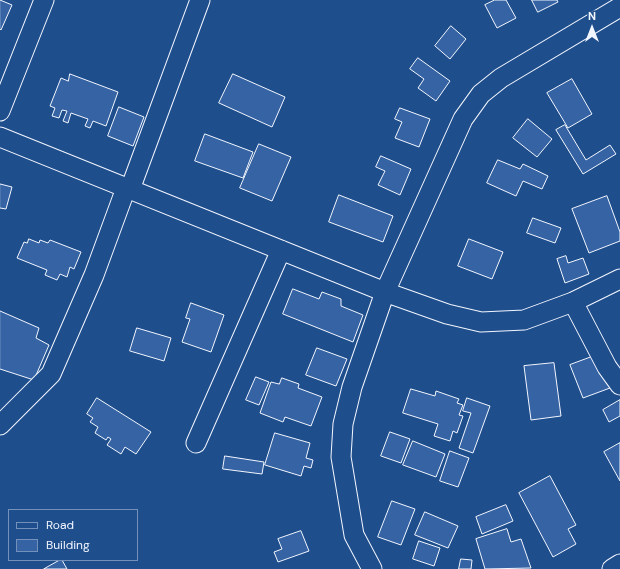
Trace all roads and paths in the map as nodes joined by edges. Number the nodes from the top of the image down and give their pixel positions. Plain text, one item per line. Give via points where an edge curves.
1 (44, 0) edge
2 (200, 0) edge
3 (620, 7) edge
4 (0, 111) edge
5 (0, 137) edge
6 (126, 188) junction
7 (280, 250) junction
8 (620, 278) edge
9 (385, 292) junction
10 (573, 302) junction
11 (620, 385) edge
12 (0, 425) edge
13 (196, 443) dead end
14 (620, 564) edge
15 (372, 569) edge
16 (612, 569) edge

1 - 4 street
2 - 6 street via 132,184
3 - 9 street via 502,78 481,94 463,119
5 - 6 street
6 - 7 street
6 - 12 street via 94,276 51,374
7 - 9 street
7 - 13 street
8 - 10 street
9 - 10 street via 447,314 481,322 524,320
9 - 15 street via 352,388 343,424 341,457 354,536
10 - 11 street via 607,367
14 - 16 street

